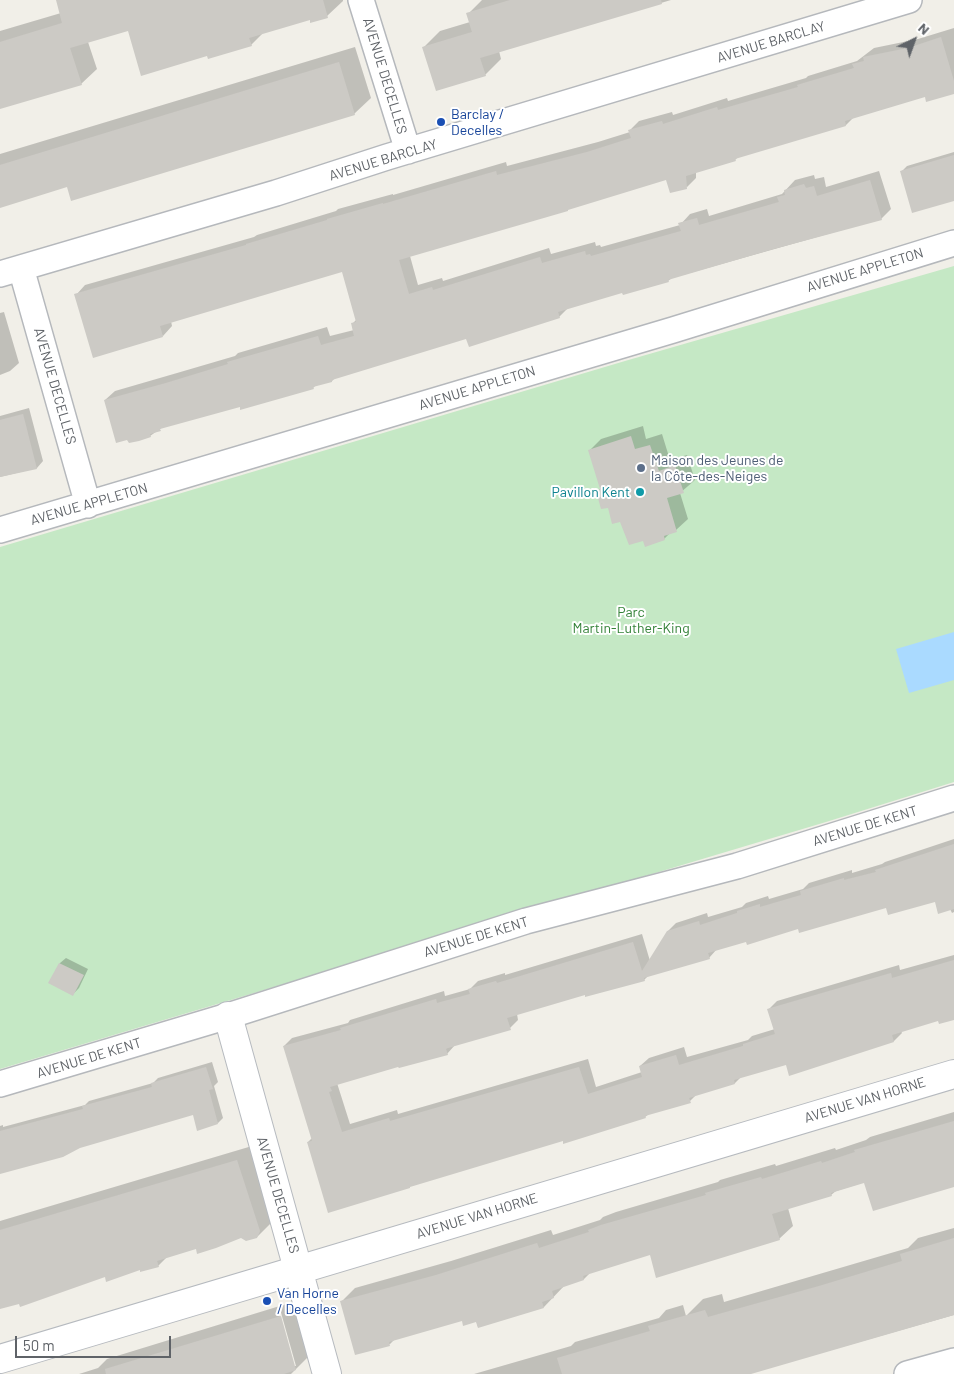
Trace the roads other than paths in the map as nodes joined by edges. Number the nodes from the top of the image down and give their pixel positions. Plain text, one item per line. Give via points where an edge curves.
1 (361, 0) edge
2 (909, 0) edge
3 (408, 151) junction
4 (954, 243) edge
5 (11, 271) edge
6 (88, 505) junction
7 (0, 530) edge
8 (954, 798) edge
9 (228, 1016) junction
10 (954, 1074) edge
11 (0, 1084) edge
12 (299, 1270) junction
13 (0, 1359) edge
14 (954, 1361) edge
15 (327, 1374) edge
16 (907, 1374) edge

1 - 3 street, AVENUE DECELLES
2 - 3 street, AVENUE BARCLAY
3 - 5 street, AVENUE BARCLAY via 276,194
4 - 6 street, AVENUE APPLETON
5 - 6 street, AVENUE DECELLES
6 - 7 street, AVENUE APPLETON
8 - 9 street, AVENUE DE KENT via 737,866 526,920
9 - 11 street, AVENUE DE KENT
9 - 12 main road, AVENUE DECELLES
10 - 12 main road, AVENUE VAN HORNE
12 - 13 main road, AVENUE VAN HORNE
12 - 15 main road, AVENUE DECELLES
14 - 16 street

